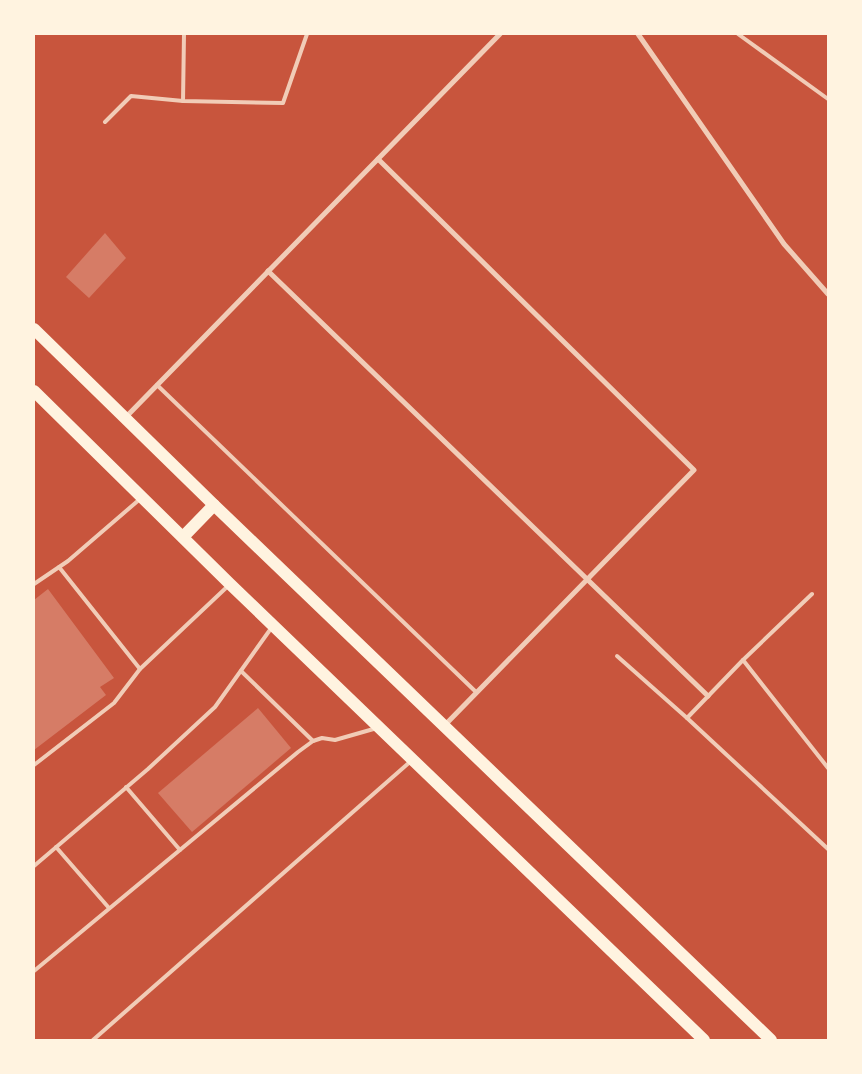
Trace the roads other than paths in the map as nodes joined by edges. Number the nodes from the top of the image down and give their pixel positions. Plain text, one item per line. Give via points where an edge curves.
1 (184, 34) edge
2 (307, 34) edge
3 (500, 34) edge
4 (638, 34) edge
5 (738, 34) edge
6 (828, 99) edge
7 (183, 101) junction
8 (105, 122) dead end
9 (378, 158) junction
10 (268, 271) junction
11 (828, 294) edge
12 (34, 329) edge
13 (157, 385) junction
14 (34, 391) edge
15 (125, 418) junction
16 (142, 497) junction
17 (214, 505) junction
18 (183, 537) junction
19 (58, 567) junction
20 (587, 579) junction
21 (34, 584) edge
22 (230, 584) junction
23 (812, 594) dead end
24 (274, 625) junction
25 (617, 656) dead end
26 (743, 660) junction
27 (140, 669) junction
28 (241, 671) junction
29 (476, 692) junction
30 (708, 696) junction
31 (687, 718) junction
32 (444, 726) junction
33 (379, 727) junction
34 (313, 741) junction
35 (413, 759) junction
36 (34, 765) edge
37 (828, 768) edge
38 (126, 787) junction
39 (56, 847) junction
40 (828, 849) edge
41 (180, 850) junction
42 (34, 866) edge
43 (109, 908) junction
44 (34, 971) edge
45 (93, 1040) edge
46 (704, 1040) edge
47 (771, 1040) edge

1 - 7 lane
2 - 7 lane via 283,102
3 - 9 street
4 - 11 street via 784,244
5 - 6 lane
7 - 8 lane via 131,96
9 - 10 street
9 - 20 street via 694,470
10 - 13 street
10 - 20 street
12 - 15 main road
13 - 15 street
13 - 29 lane
14 - 16 main road
15 - 17 main road
16 - 18 main road
16 - 19 lane
17 - 18 main road
17 - 32 main road
18 - 22 main road
19 - 21 lane
19 - 27 lane
20 - 29 street
20 - 30 street
22 - 24 main road
22 - 27 lane
23 - 26 lane
24 - 28 lane
24 - 33 main road
25 - 31 lane
26 - 30 lane
26 - 37 lane
27 - 36 lane via 114,703
28 - 34 lane
28 - 38 lane via 215,707
29 - 32 street
30 - 31 lane
31 - 40 lane
32 - 47 main road
33 - 34 lane via 335,740 322,738
33 - 35 main road
34 - 41 lane
35 - 45 lane
35 - 46 main road
38 - 39 lane
38 - 41 lane
39 - 42 lane
39 - 43 lane
41 - 43 lane
43 - 44 lane

